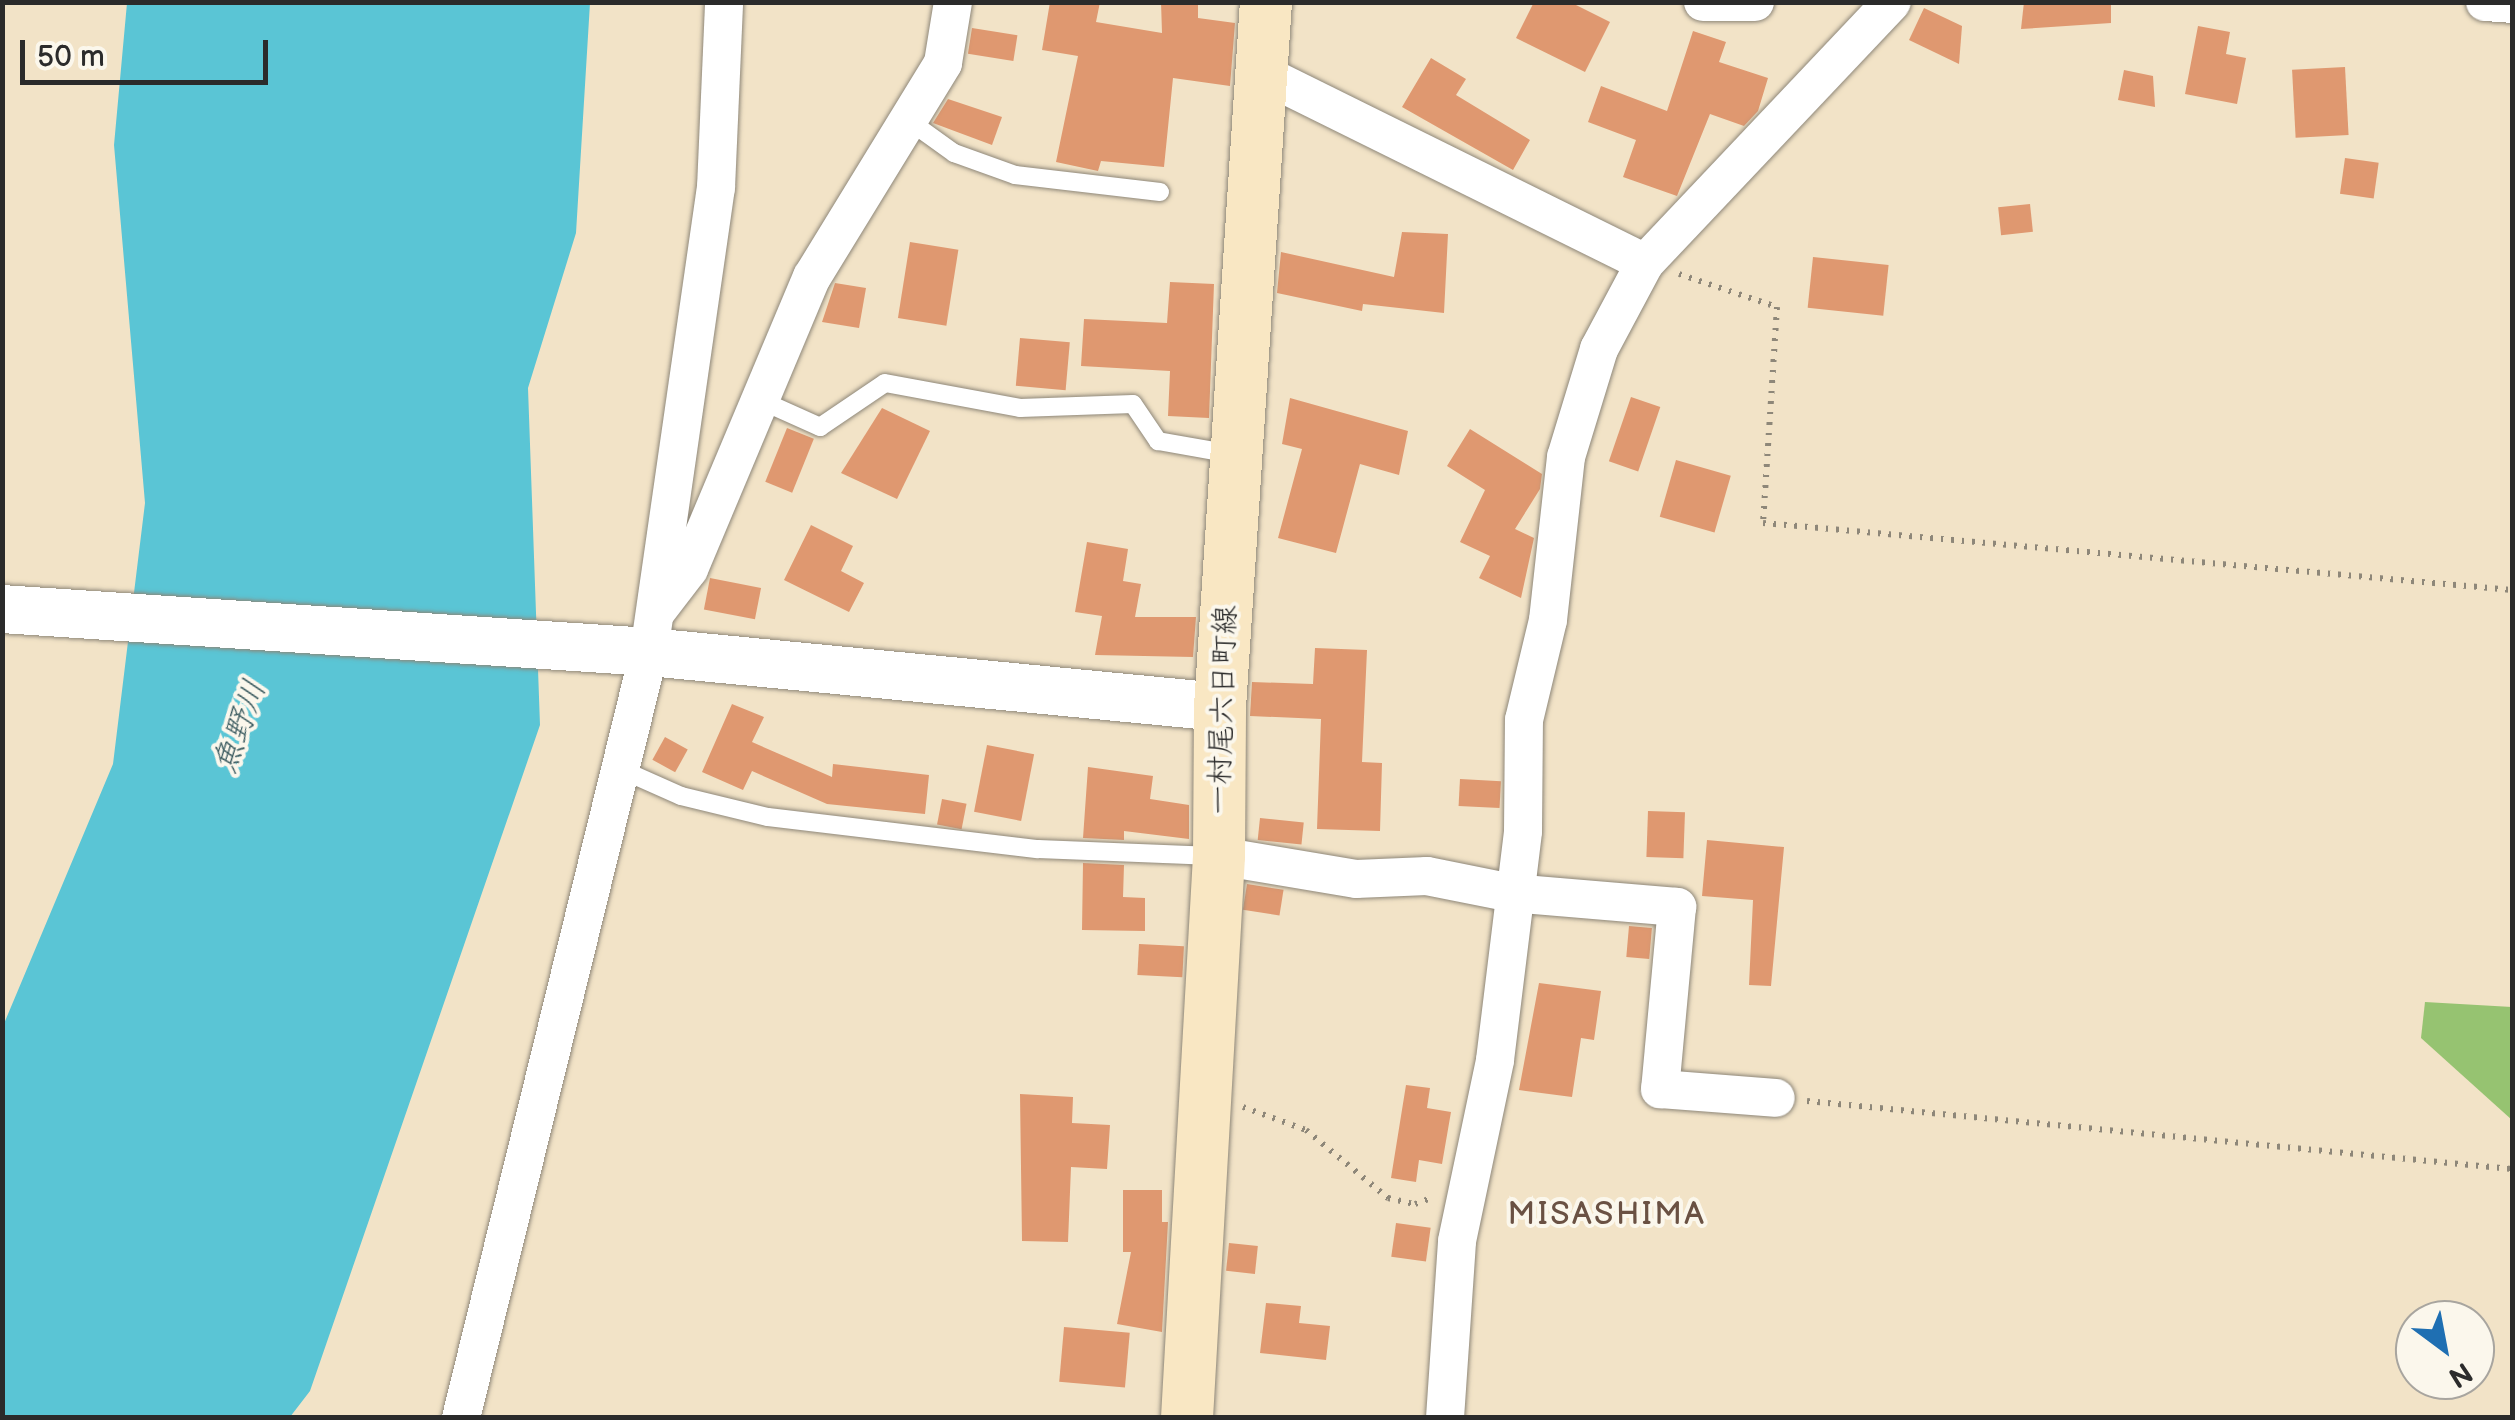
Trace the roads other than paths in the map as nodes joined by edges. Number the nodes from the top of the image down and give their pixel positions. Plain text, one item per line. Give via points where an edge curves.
1 (724, 2) edge
2 (953, 2) edge
3 (1266, 2) edge
4 (1702, 2) edge
5 (1755, 2) edge
6 (1892, 2) edge
7 (2485, 2) edge
8 (2512, 4) edge
9 (1263, 74) junction
10 (908, 120) junction
11 (1160, 192) dead end
12 (1644, 263) junction
13 (760, 400) junction
14 (1237, 455) junction
15 (2, 609) edge
16 (650, 635) junction
17 (1220, 708) junction
18 (618, 768) junction
19 (1219, 856) junction
20 (1511, 893) junction
21 (1776, 1098) road end
22 (461, 1418) edge
23 (1187, 1418) edge
24 (1445, 1418) edge

1 - 16 street via 716,188
2 - 10 street via 943,63
3 - 9 main road, 一村尾六日町線
4 - 5 street
6 - 12 street
7 - 8 street
9 - 12 street
9 - 14 main road, 一村尾六日町線
10 - 11 lane via 954,153 1015,175
10 - 13 street via 812,277
12 - 20 street via 1599,349 1566,457 1548,620 1524,720 1523,831
13 - 14 lane via 820,428 885,383 1020,408 1133,404 1158,441
13 - 16 street via 689,569
14 - 17 main road, 一村尾六日町線
15 - 16 street
16 - 17 street
16 - 18 street
17 - 19 main road, 一村尾六日町線
18 - 19 lane via 681,796 768,817 1038,849
18 - 22 street
19 - 20 street via 1356,879 1427,876
19 - 23 main road, 一村尾六日町線
20 - 21 street via 1676,907 1660,1089
20 - 24 street via 1496,1060 1457,1241

